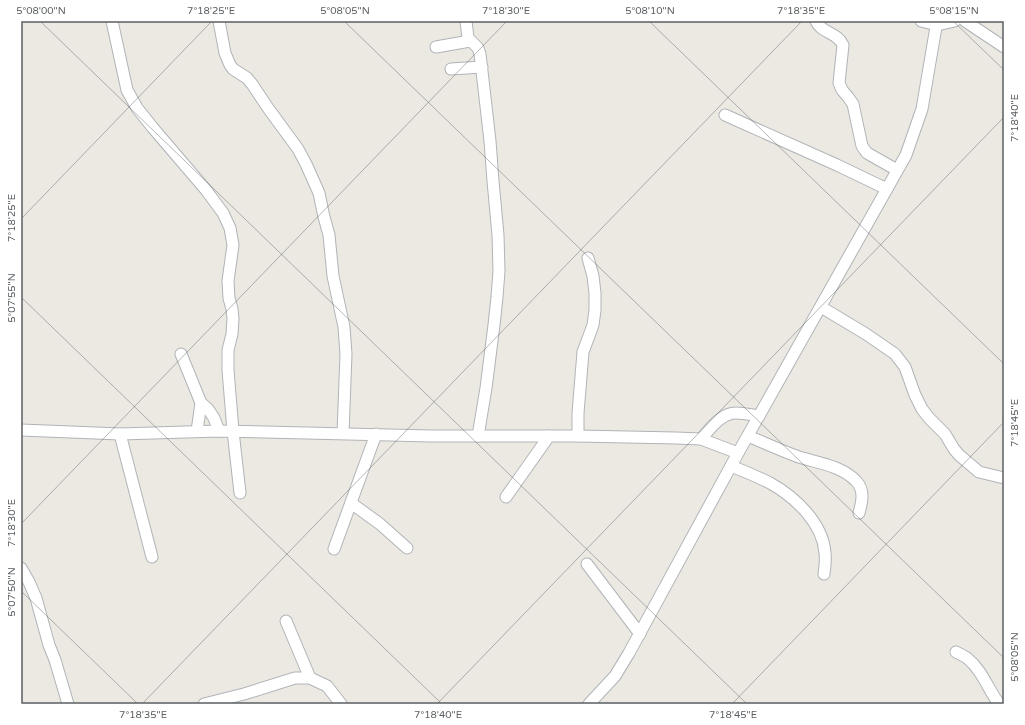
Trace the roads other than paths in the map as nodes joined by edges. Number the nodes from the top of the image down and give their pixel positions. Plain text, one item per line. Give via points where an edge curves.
1 (112, 21) edge
2 (219, 21) edge
3 (466, 21) edge
4 (816, 21) edge
5 (921, 21) edge
6 (955, 21) edge
7 (965, 21) edge
8 (937, 23) edge
9 (470, 40) junction
10 (1004, 46) edge
11 (436, 47) dead end
12 (482, 67) junction
13 (451, 69) dead end
14 (725, 116) dead end
15 (897, 170) junction
16 (887, 189) junction
17 (588, 258) dead end
18 (821, 307) junction
19 (181, 354) dead end
20 (201, 403) junction
21 (759, 416) junction
22 (21, 429) edge
23 (197, 431) junction
24 (219, 431) junction
25 (233, 431) junction
26 (343, 433) junction
27 (120, 434) junction
28 (376, 434) junction
29 (478, 436) junction
30 (549, 436) junction
31 (578, 436) junction
32 (748, 436) junction
33 (701, 439) junction
34 (738, 453) junction
35 (731, 466) junction
36 (1004, 478) edge
37 (240, 493) dead end
38 (506, 497) dead end
39 (351, 503) junction
40 (859, 513) dead end
41 (406, 548) dead end
42 (334, 549) dead end
43 (152, 557) dead end
44 (587, 564) dead end
45 (21, 568) edge
46 (824, 574) dead end
47 (286, 621) dead end
48 (640, 634) junction
49 (956, 652) dead end
50 (310, 678) junction
51 (211, 703) edge
52 (68, 704) edge
53 (341, 704) edge
54 (589, 704) edge
55 (999, 704) edge

1 - 25 street via 127,90 137,108 206,190 223,213 230,228 233,245 228,281 233,319 228,370
2 - 26 street via 230,65 252,84 298,149 319,193 329,235 333,276 344,327 346,354
3 - 9 street
4 - 15 street via 819,27 838,37 843,44 839,83 853,104 862,146 867,153
5 - 8 street
6 - 8 street
7 - 10 street
8 - 15 street via 922,109 906,155
9 - 11 street
9 - 12 street via 478,48
12 - 13 street
12 - 29 street via 499,271
14 - 16 street
15 - 16 street
16 - 18 street
17 - 31 street via 593,276 595,310 593,325 583,352
18 - 21 street
18 - 36 street via 895,354 905,367 922,409 946,434 959,455 979,472
19 - 20 street
20 - 23 street
20 - 24 street via 214,418
21 - 32 street
21 - 33 street via 728,414
22 - 27 street
23 - 24 street
23 - 27 street
24 - 25 street
25 - 26 street
25 - 37 street
26 - 28 street
27 - 43 street
28 - 29 street
28 - 39 street
29 - 30 street
30 - 31 street
30 - 38 street
31 - 33 street
32 - 34 street
32 - 40 street via 847,474 862,491
33 - 34 street
34 - 35 street
35 - 46 street via 771,484 807,512 816,525 826,552
35 - 48 street
39 - 41 street via 380,524
39 - 42 street
44 - 48 street
45 - 52 street via 36,598
47 - 50 street
48 - 54 street via 615,676
49 - 55 street via 976,667
50 - 51 street via 295,678
50 - 53 street via 327,686

